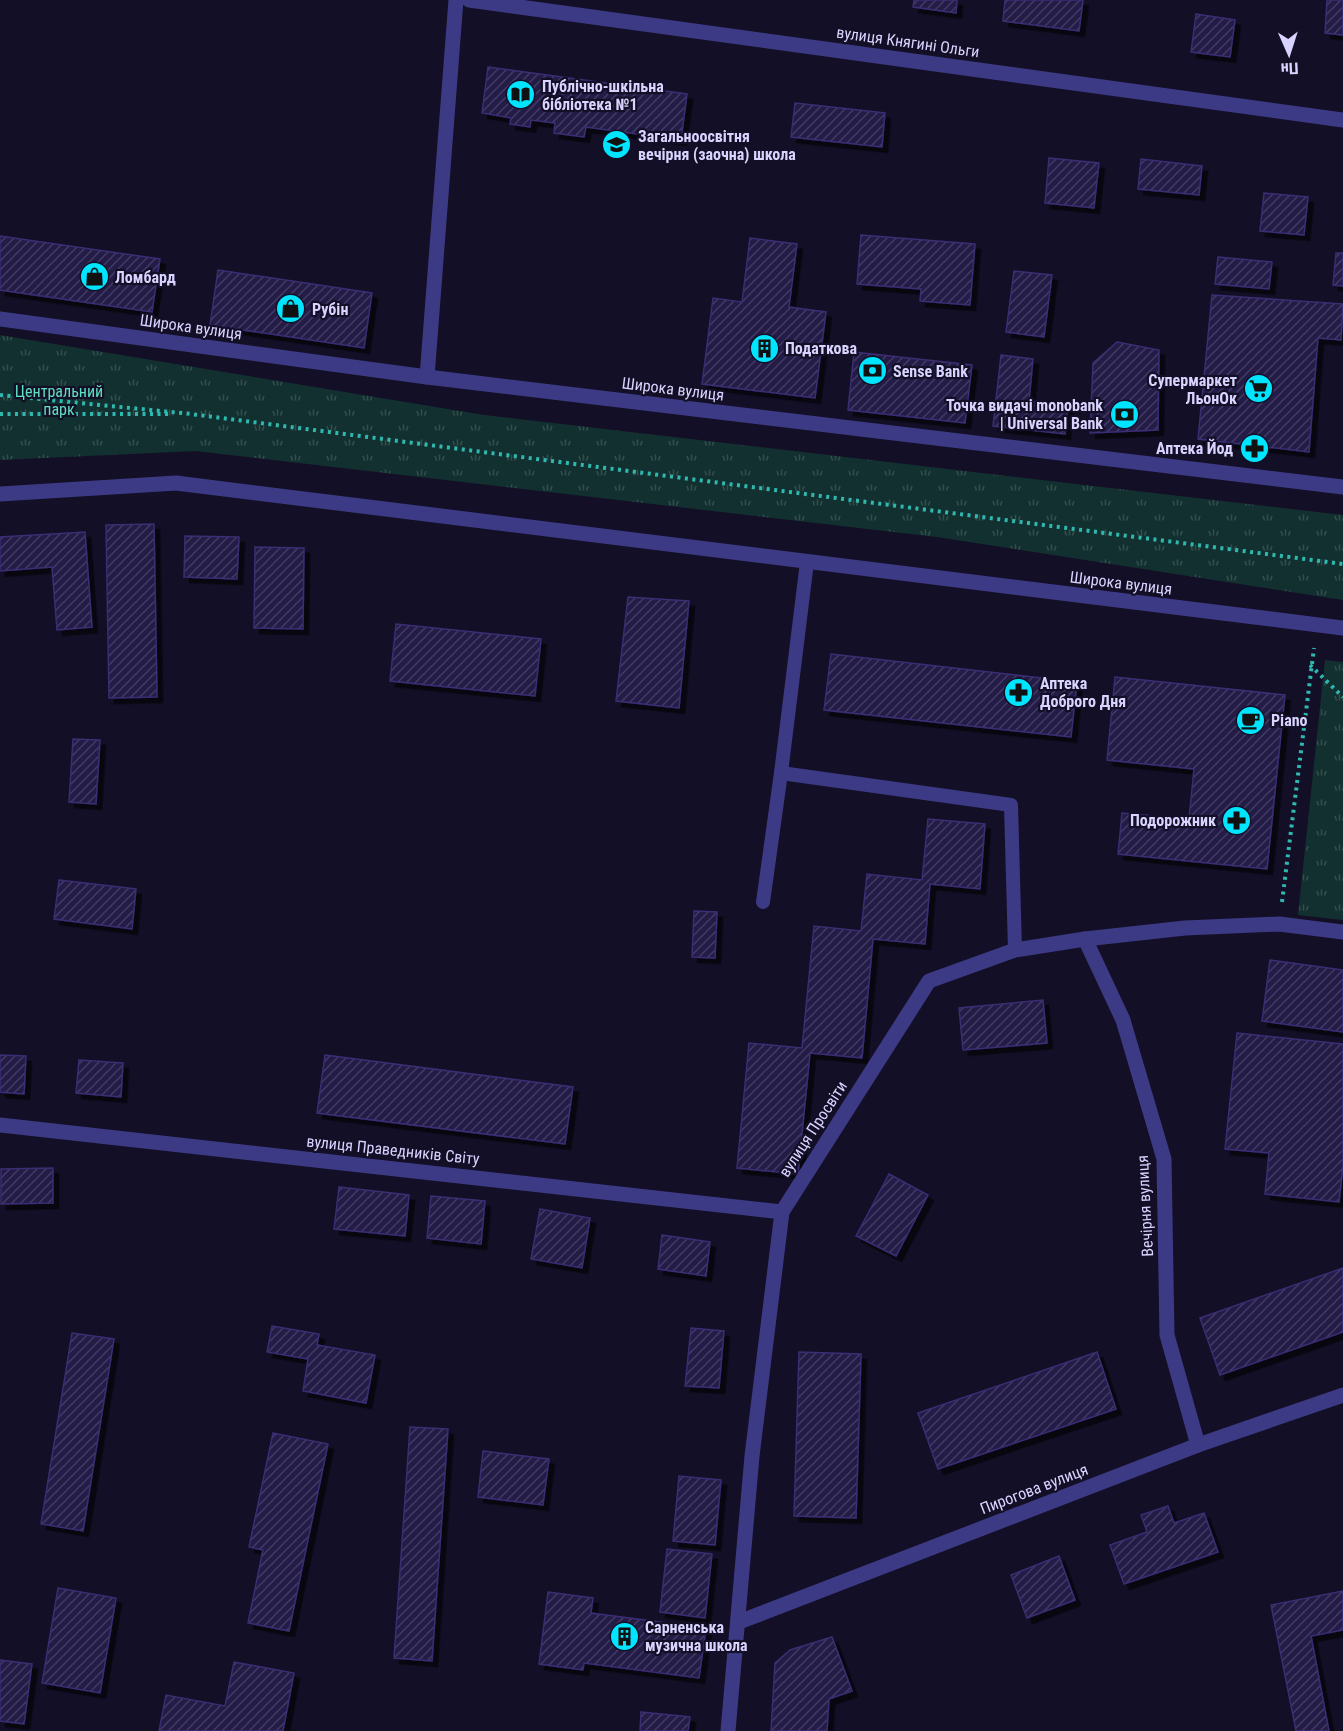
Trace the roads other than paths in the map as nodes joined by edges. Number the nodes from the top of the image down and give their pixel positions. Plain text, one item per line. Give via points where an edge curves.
1 (456, 0) edge
2 (469, 0) edge
3 (1343, 120) edge
4 (0, 320) edge
5 (427, 377) junction
6 (1343, 487) edge
7 (0, 494) edge
8 (807, 562) junction
9 (1343, 628) edge
10 (781, 774) junction
11 (763, 902) dead end
12 (1343, 932) edge
13 (1085, 939) junction
14 (1015, 950) junction
15 (0, 1125) edge
16 (782, 1212) junction
17 (1343, 1395) edge
18 (1198, 1445) junction
19 (739, 1622) junction
20 (728, 1731) edge

1 - 5 street
2 - 3 street, вулиця Княгині Ольги
4 - 5 street, Широка вулиця
5 - 6 street, Широка вулиця
7 - 8 street, Широка вулиця via 176,483
8 - 9 street, Широка вулиця
8 - 10 lane
10 - 11 lane
10 - 14 lane via 1011,805
12 - 13 street, вулиця Просвіти via 1279,924 1185,928
13 - 14 street, вулиця Просвіти
13 - 18 street, Вечірня вулиця via 1124,1020 1164,1160 1167,1335
14 - 16 street, вулиця Просвіти via 929,981
15 - 16 street, вулиця Праведників Світу
16 - 19 street, вулиця Просвіти via 752,1456
17 - 18 street, Пирогова вулиця
18 - 19 street, Пирогова вулиця
19 - 20 street, вулиця Просвіти

